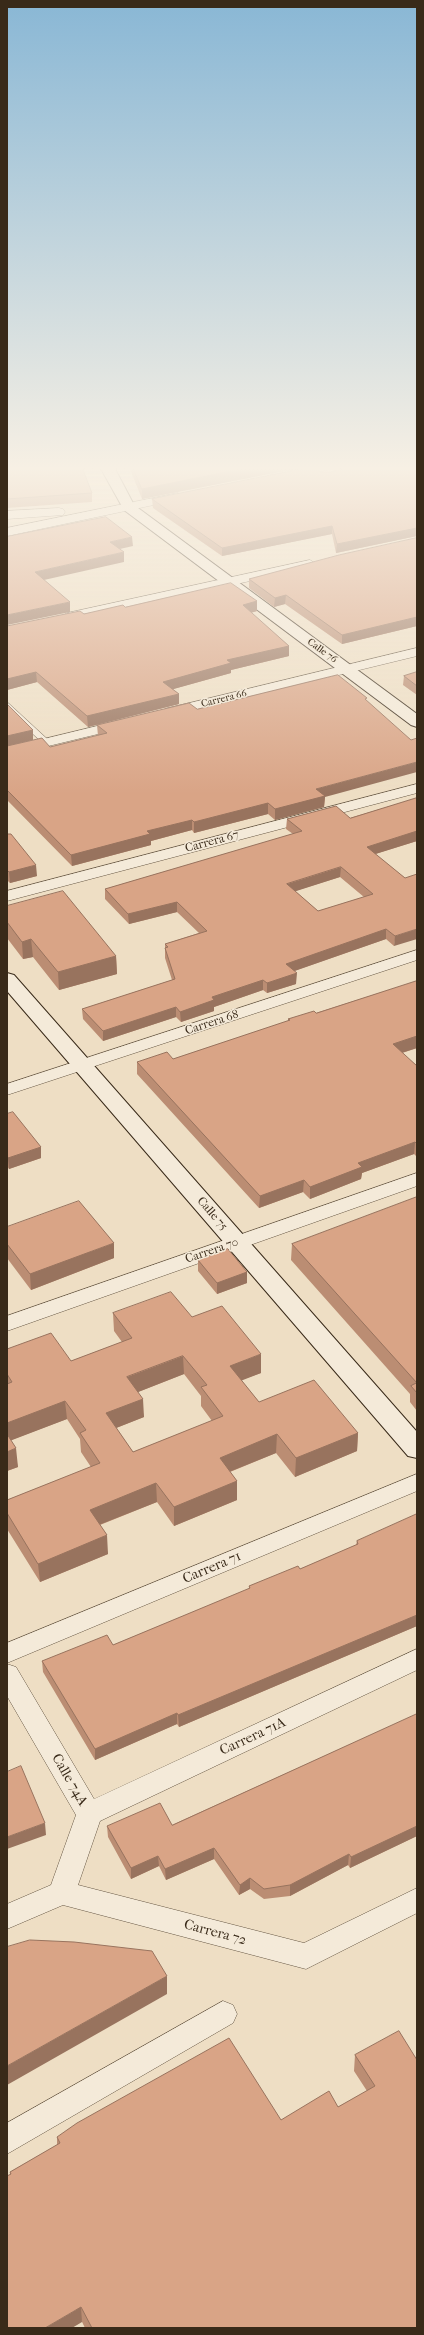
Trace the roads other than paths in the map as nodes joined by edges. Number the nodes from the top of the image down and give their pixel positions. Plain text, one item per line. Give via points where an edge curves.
1 (220, 576) edge
2 (255, 576) edge
3 (228, 582) junction
4 (53, 620) edge
5 (417, 652) edge
6 (346, 669) junction
7 (7, 706) edge
8 (154, 716) edge
9 (138, 720) edge
10 (417, 722) edge
11 (46, 742) junction
12 (7, 752) edge
13 (417, 788) edge
14 (7, 896) edge
15 (417, 955) edge
16 (7, 978) edge
17 (83, 1066) junction
18 (7, 1090) edge
19 (417, 1179) edge
20 (237, 1243) junction
21 (7, 1324) edge
22 (417, 1449) edge
23 (417, 1482) edge
24 (7, 1653) edge
25 (417, 1659) edge
26 (7, 1674) edge
27 (89, 1814) junction
28 (62, 1893) junction
29 (417, 1900) edge
30 (7, 1916) edge
31 (224, 2014) dead end
32 (7, 2139) edge

1 - 3 street, Calle 76
2 - 3 street
3 - 4 street
3 - 6 street, Calle 76
5 - 6 street, Carrera 66
6 - 8 street, Carrera 66
6 - 10 street, Calle 76
7 - 11 lane
9 - 11 street
11 - 12 street
13 - 14 street, Carrera 67
15 - 17 street, Carrera 68
16 - 17 street, Calle 75
17 - 18 street, Carrera 68
17 - 20 street, Calle 75
19 - 20 street, Carrera 70
20 - 21 street, Carrera 70
20 - 22 street, Calle 75
23 - 24 street, Carrera 71
25 - 27 street, Carrera 71A
26 - 27 street, Calle 74A
27 - 28 street, Calle 74A
28 - 29 street, Carrera 72 via 306,1956
28 - 30 street
31 - 32 street

